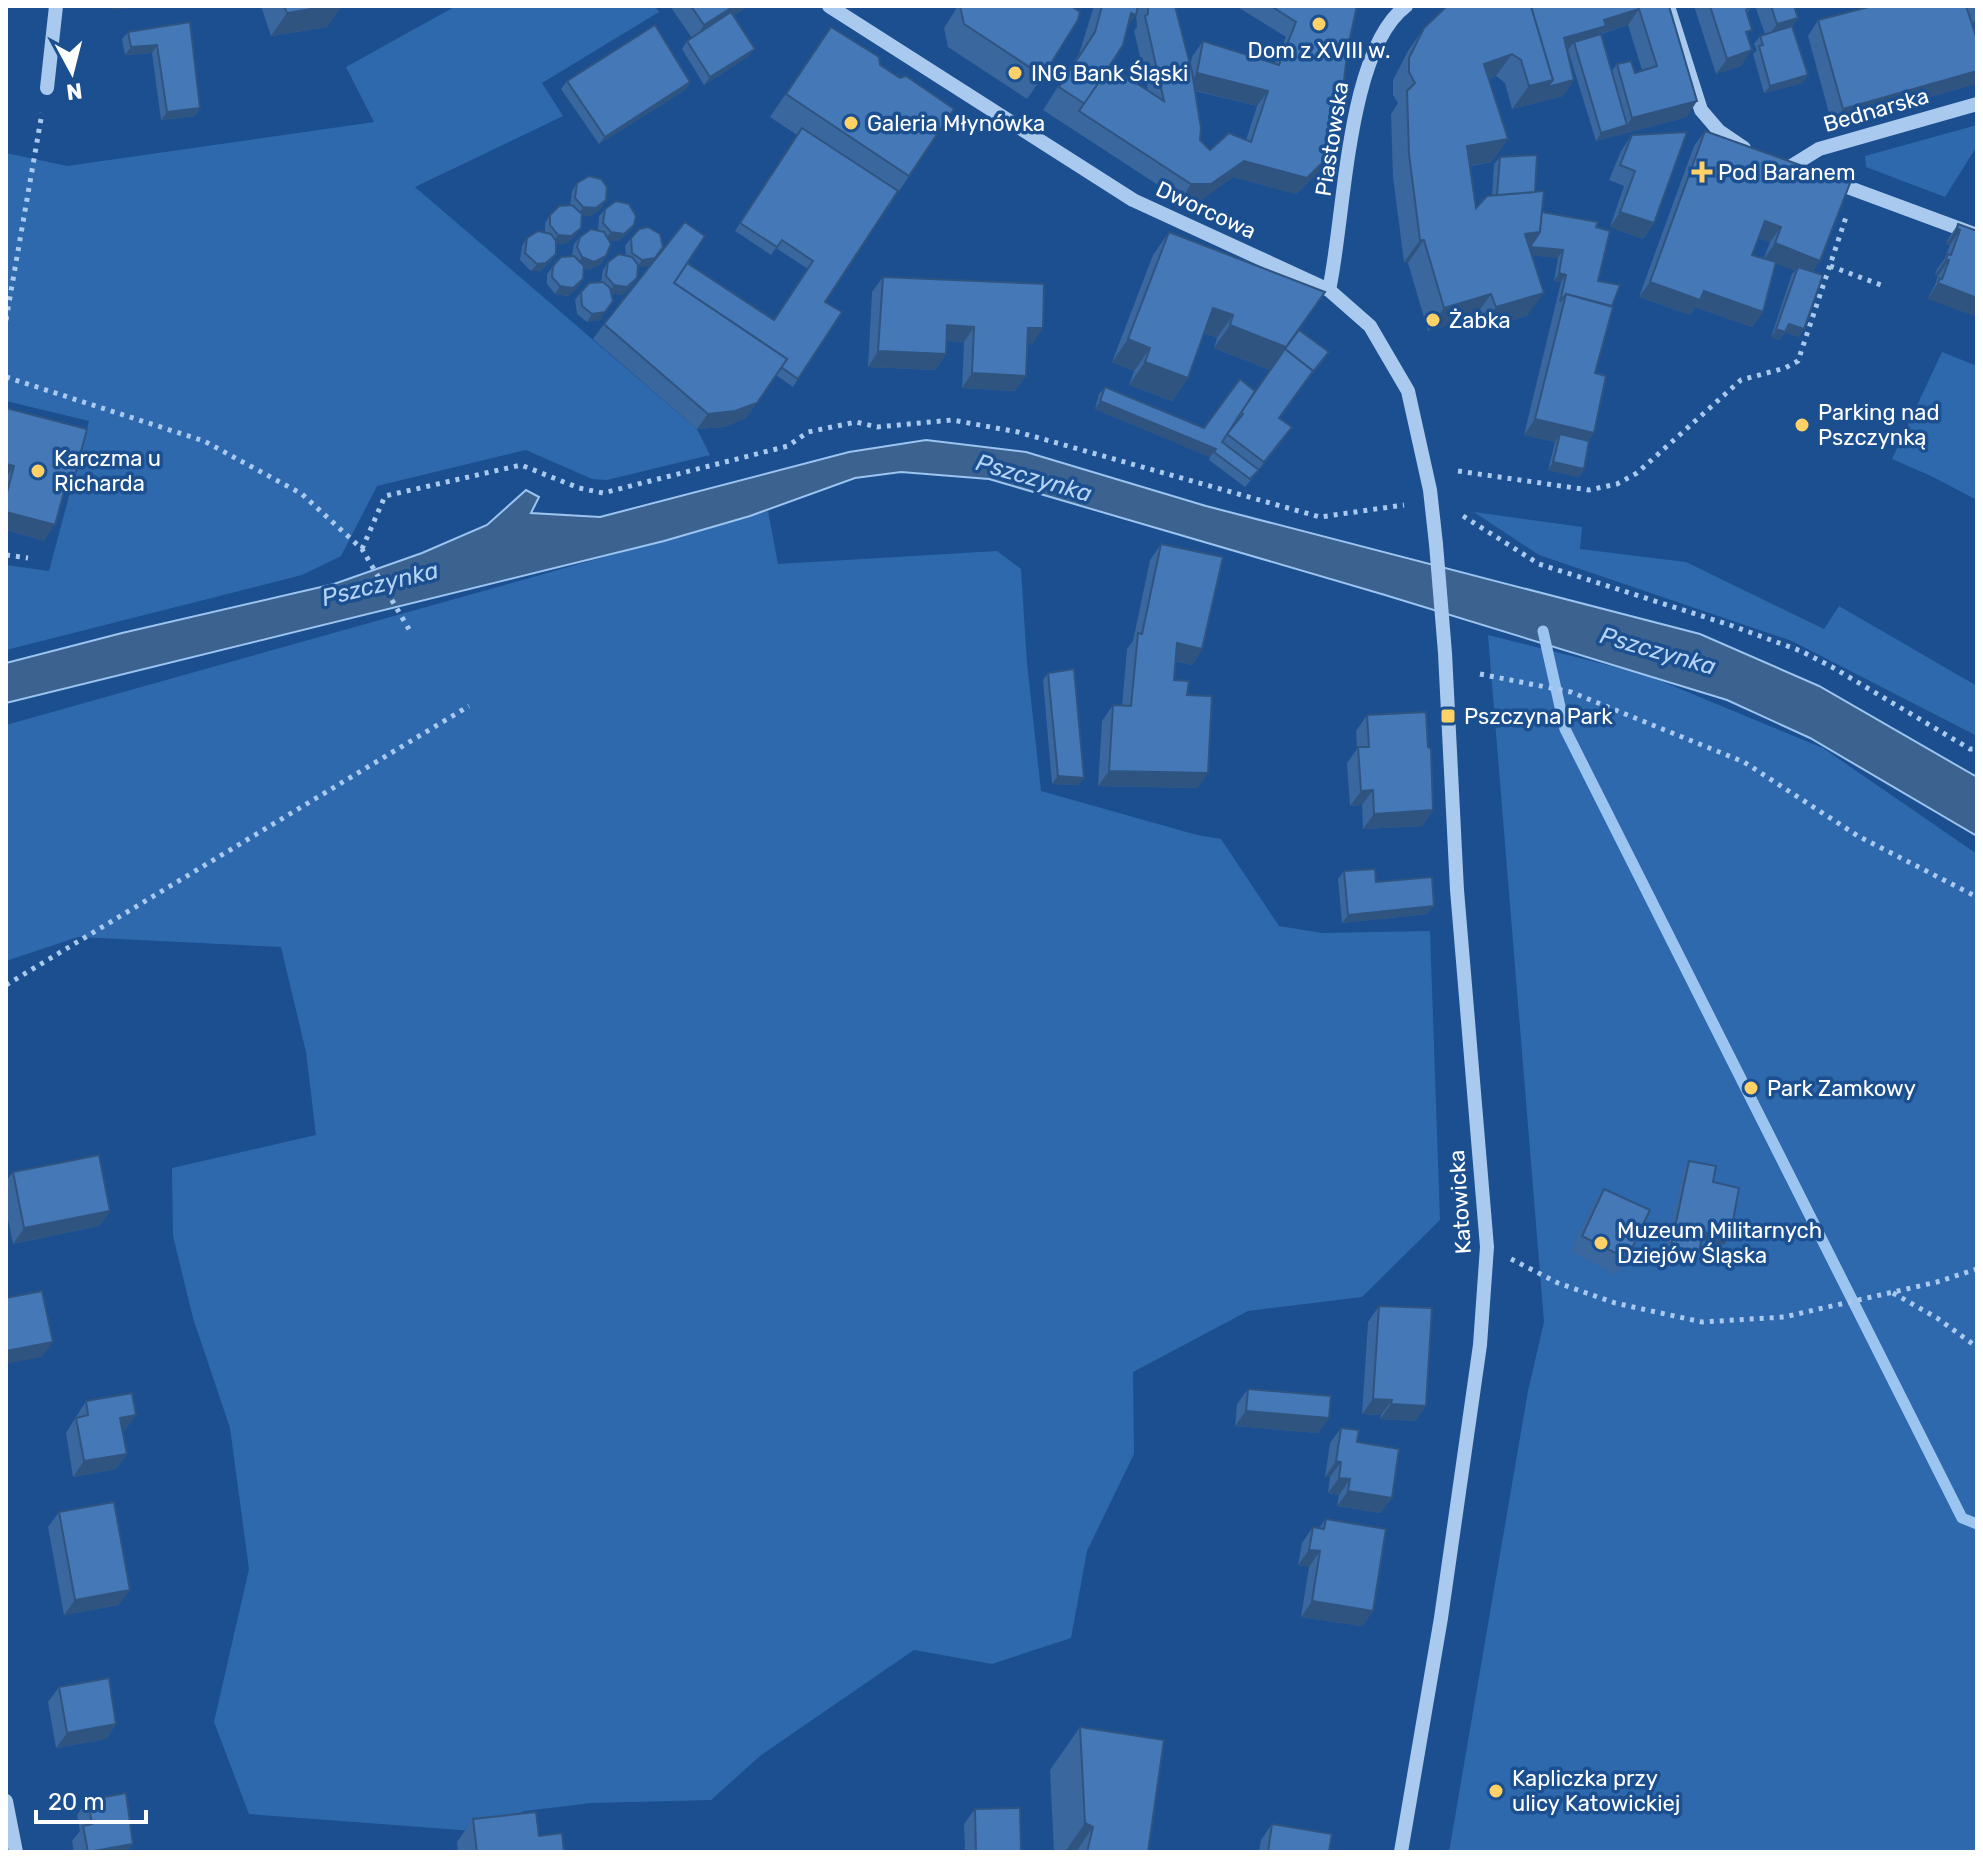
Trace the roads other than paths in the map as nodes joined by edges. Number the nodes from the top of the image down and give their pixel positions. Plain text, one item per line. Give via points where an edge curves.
1 (56, 6) edge
2 (829, 6) edge
3 (1406, 6) edge
4 (1668, 6) edge
5 (47, 88) road end
6 (1977, 104) edge
7 (1790, 166) junction
8 (1977, 235) edge
9 (1329, 290) junction
10 (1436, 544) joint
11 (6, 1801) edge
12 (16, 1852) edge
13 (1401, 1852) edge

1 - 5 street
2 - 9 street, Dworcowa via 1133,200
3 - 9 street, Piastowska via 1368,61
4 - 7 street via 1701,110 1736,145
6 - 7 street, Bednarska via 1819,149
7 - 8 street
9 - 10 street, Dworcowa via 1370,326 1408,391
10 - 13 street, Katowicka via 1457,890 1487,1247 1478,1360
11 - 12 street

